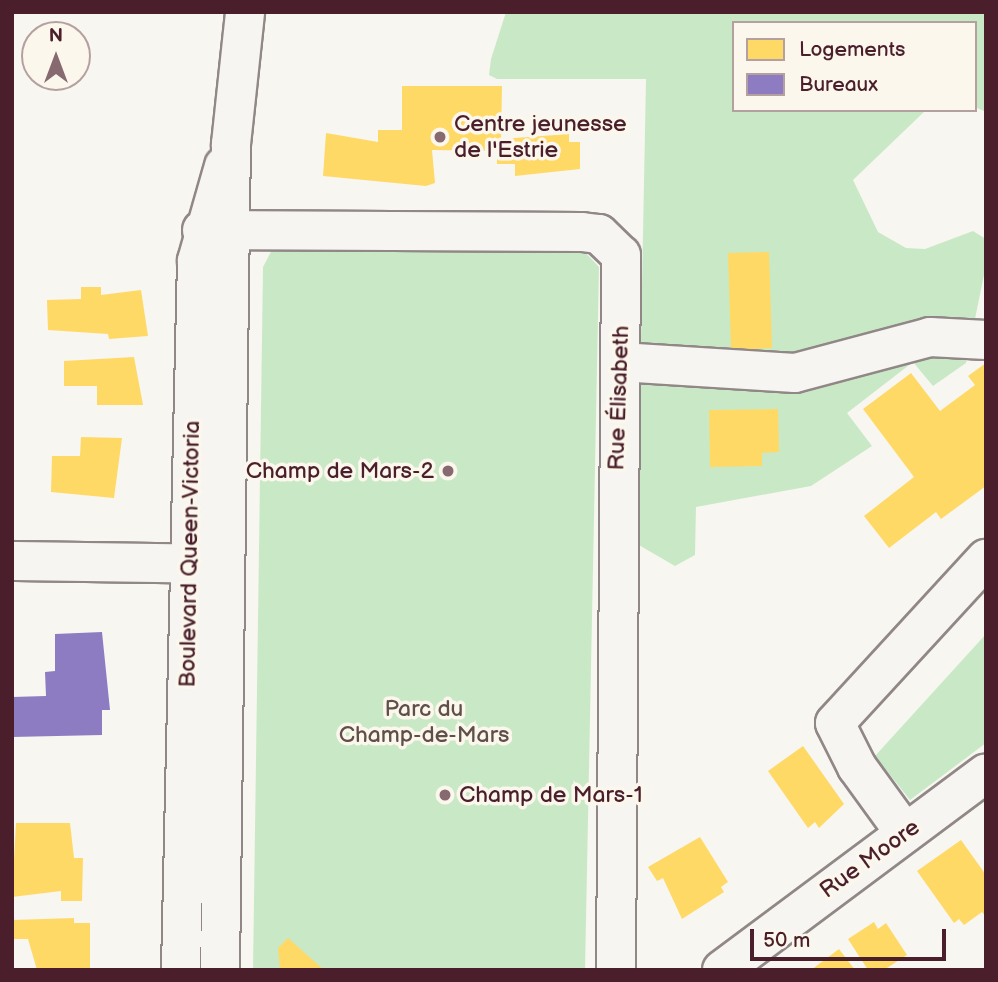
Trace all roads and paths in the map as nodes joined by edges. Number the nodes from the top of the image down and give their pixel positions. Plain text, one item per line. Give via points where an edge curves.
1 (245, 12) edge
2 (218, 229) junction
3 (986, 340) edge
4 (620, 362) junction
5 (986, 559) edge
6 (12, 561) edge
7 (189, 564) junction
8 (227, 564) junction
9 (986, 773) edge
10 (905, 832) junction
11 (615, 956) edge
12 (181, 970) edge
13 (220, 970) edge
14 (722, 970) edge

1 - 2 main road, Boulevard Queen-Victoria
2 - 4 main road, Rue Élisabeth via 602,222 621,255
2 - 7 main road, Boulevard Queen-Victoria
2 - 8 main road, Boulevard Queen-Victoria
3 - 4 main road via 930,337 795,373
4 - 11 main road, Rue Élisabeth
5 - 10 main road via 835,723 857,767
6 - 7 main road
7 - 8 main road
7 - 12 main road, Boulevard Queen-Victoria
8 - 13 main road, Boulevard Queen-Victoria
9 - 10 main road, Rue Moore
10 - 14 main road, Rue Moore

